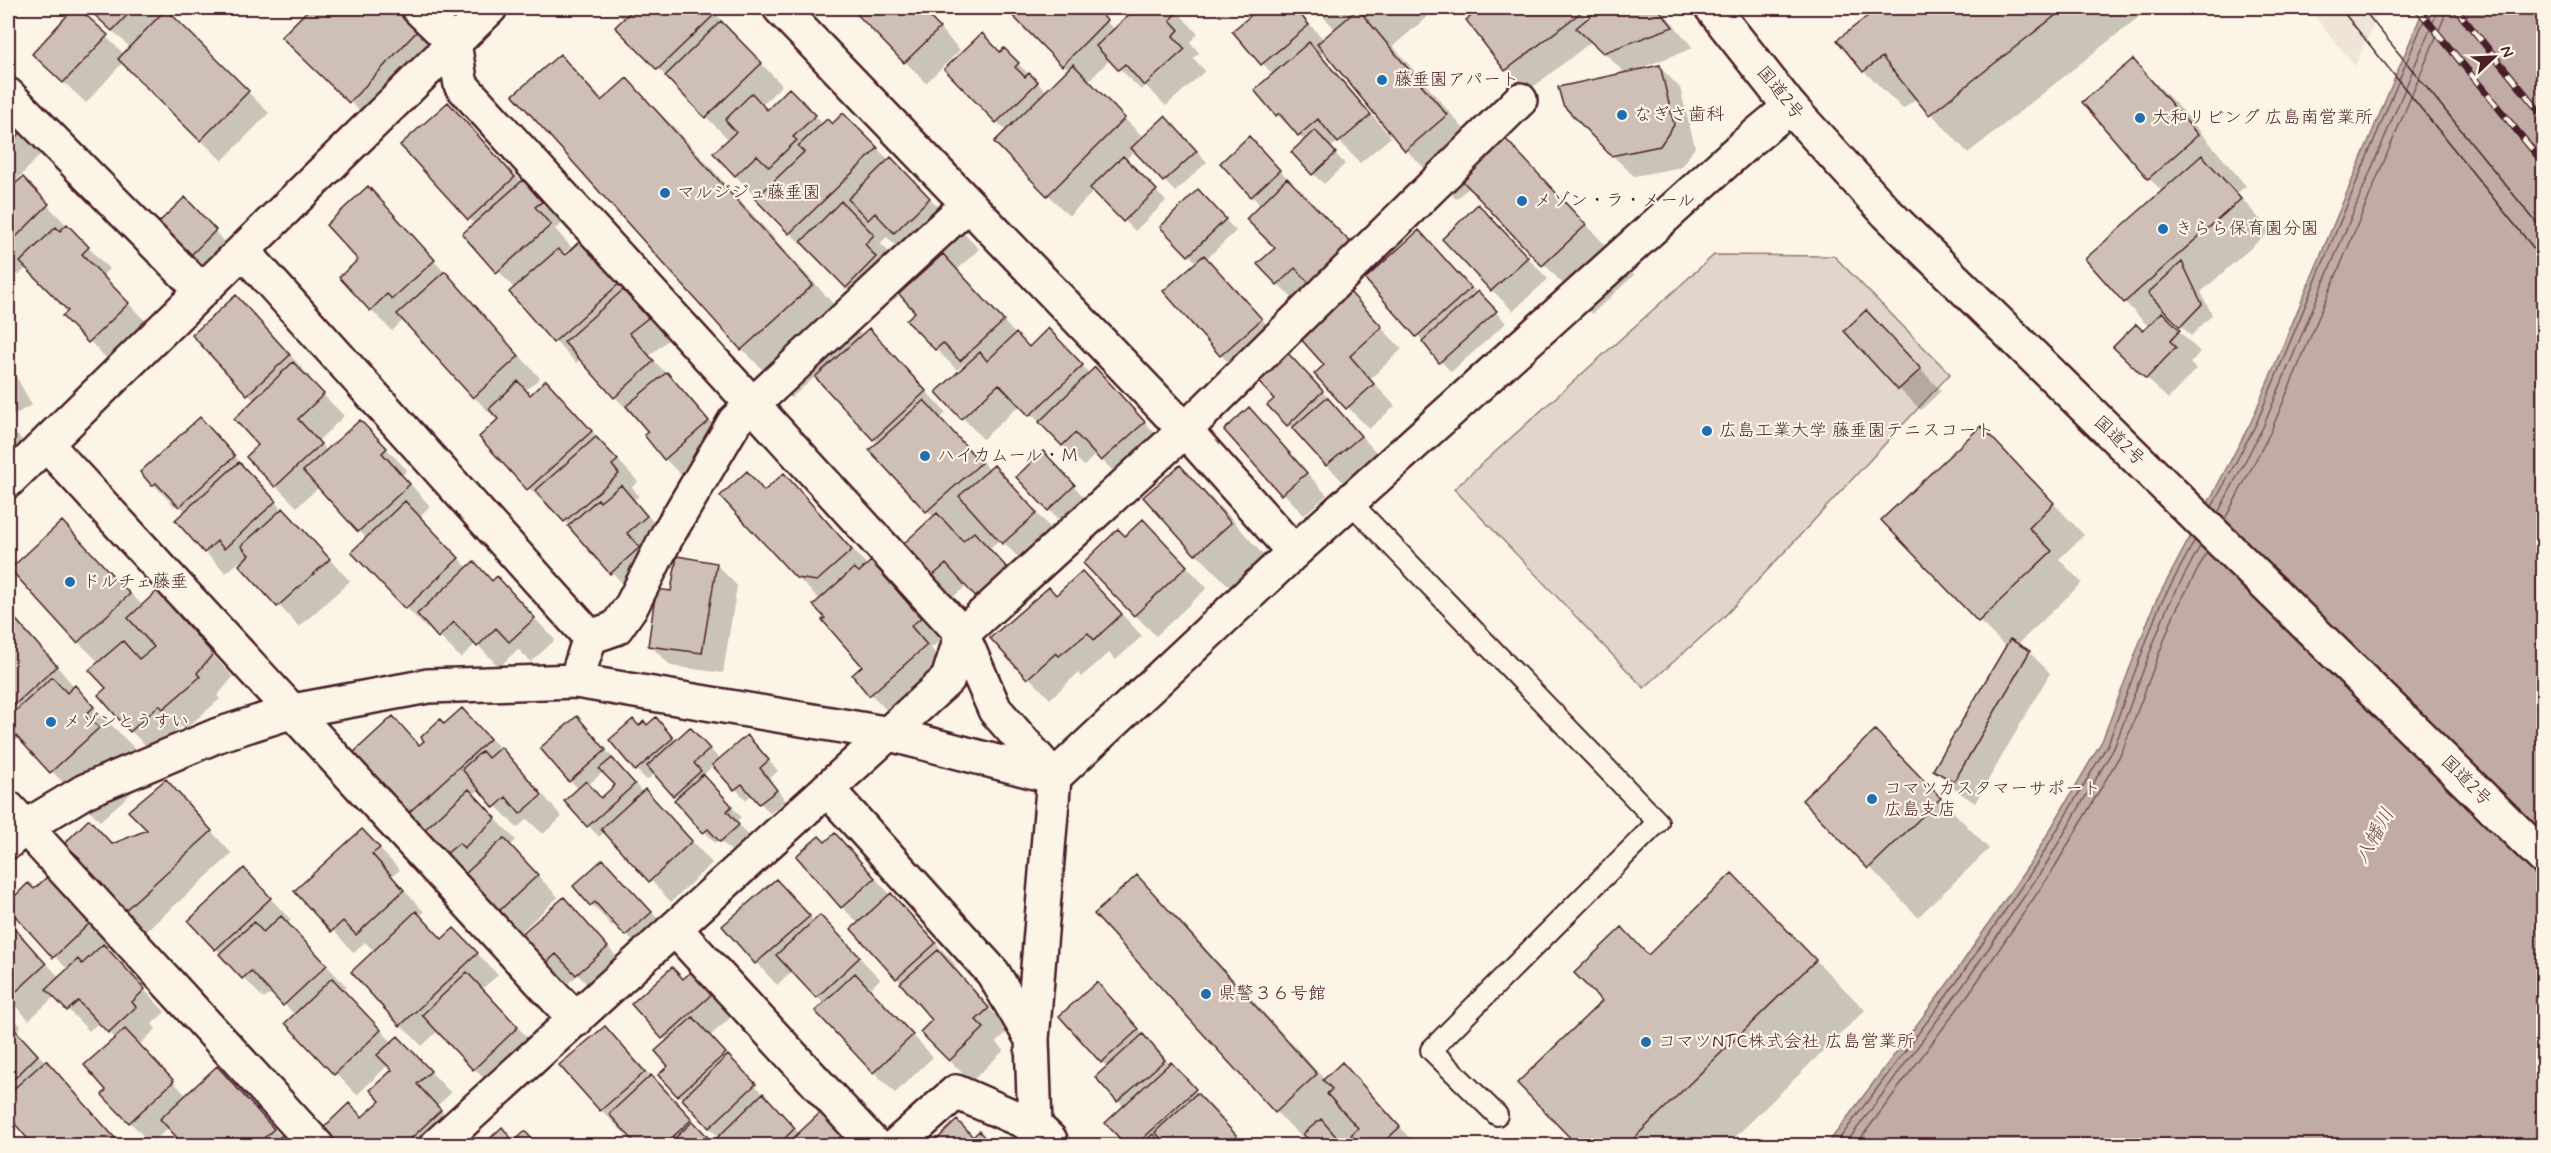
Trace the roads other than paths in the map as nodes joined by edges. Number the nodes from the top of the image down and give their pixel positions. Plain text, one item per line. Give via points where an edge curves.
1 (418, 8) edge
2 (490, 8) edge
3 (780, 8) edge
4 (1712, 8) edge
5 (453, 43) junction
6 (8, 95) edge
7 (1520, 100) dead end
8 (1790, 107) junction
9 (967, 205) junction
10 (243, 252) junction
11 (201, 290) junction
12 (753, 403) junction
13 (1185, 430) junction
14 (46, 444) junction
15 (8, 481) edge
16 (1350, 502) junction
17 (1294, 552) junction
18 (962, 634) junction
19 (590, 637) junction
20 (576, 681) junction
21 (293, 711) junction
22 (890, 734) junction
23 (1054, 777) junction
24 (827, 789) junction
25 (13, 826) edge
26 (2544, 858) edge
27 (675, 929) junction
28 (576, 1020) junction
29 (1032, 1040) junction
30 (1497, 1115) dead end
31 (1041, 1139) edge
32 (317, 1146) edge
33 (436, 1146) edge
34 (875, 1146) edge
35 (895, 1146) edge

1 - 5 main road
2 - 5 main road
3 - 9 main road
4 - 8 main road, 国道2号
5 - 10 main road
5 - 12 main road via 461,85
6 - 11 main road
7 - 13 main road
8 - 16 main road
8 - 26 main road, 国道2号 via 1888,214
9 - 12 main road
9 - 13 main road
10 - 11 main road
10 - 19 main road
11 - 14 main road
12 - 18 main road
12 - 19 main road via 729,430 616,628
13 - 17 main road
13 - 18 main road
14 - 15 main road
14 - 21 main road
16 - 17 main road
16 - 30 lane via 1658,822 1431,1050
17 - 23 main road
18 - 22 main road via 948,679
18 - 23 main road via 995,710
19 - 20 main road
20 - 21 main road via 428,686
20 - 22 main road
21 - 25 main road via 148,763
21 - 28 main road
22 - 23 main road
22 - 24 main road
23 - 29 main road
24 - 27 main road
24 - 29 main road via 993,973
25 - 32 main road
27 - 28 main road
27 - 34 main road
28 - 33 main road
29 - 31 main road
31 - 35 main road via 956,1092

